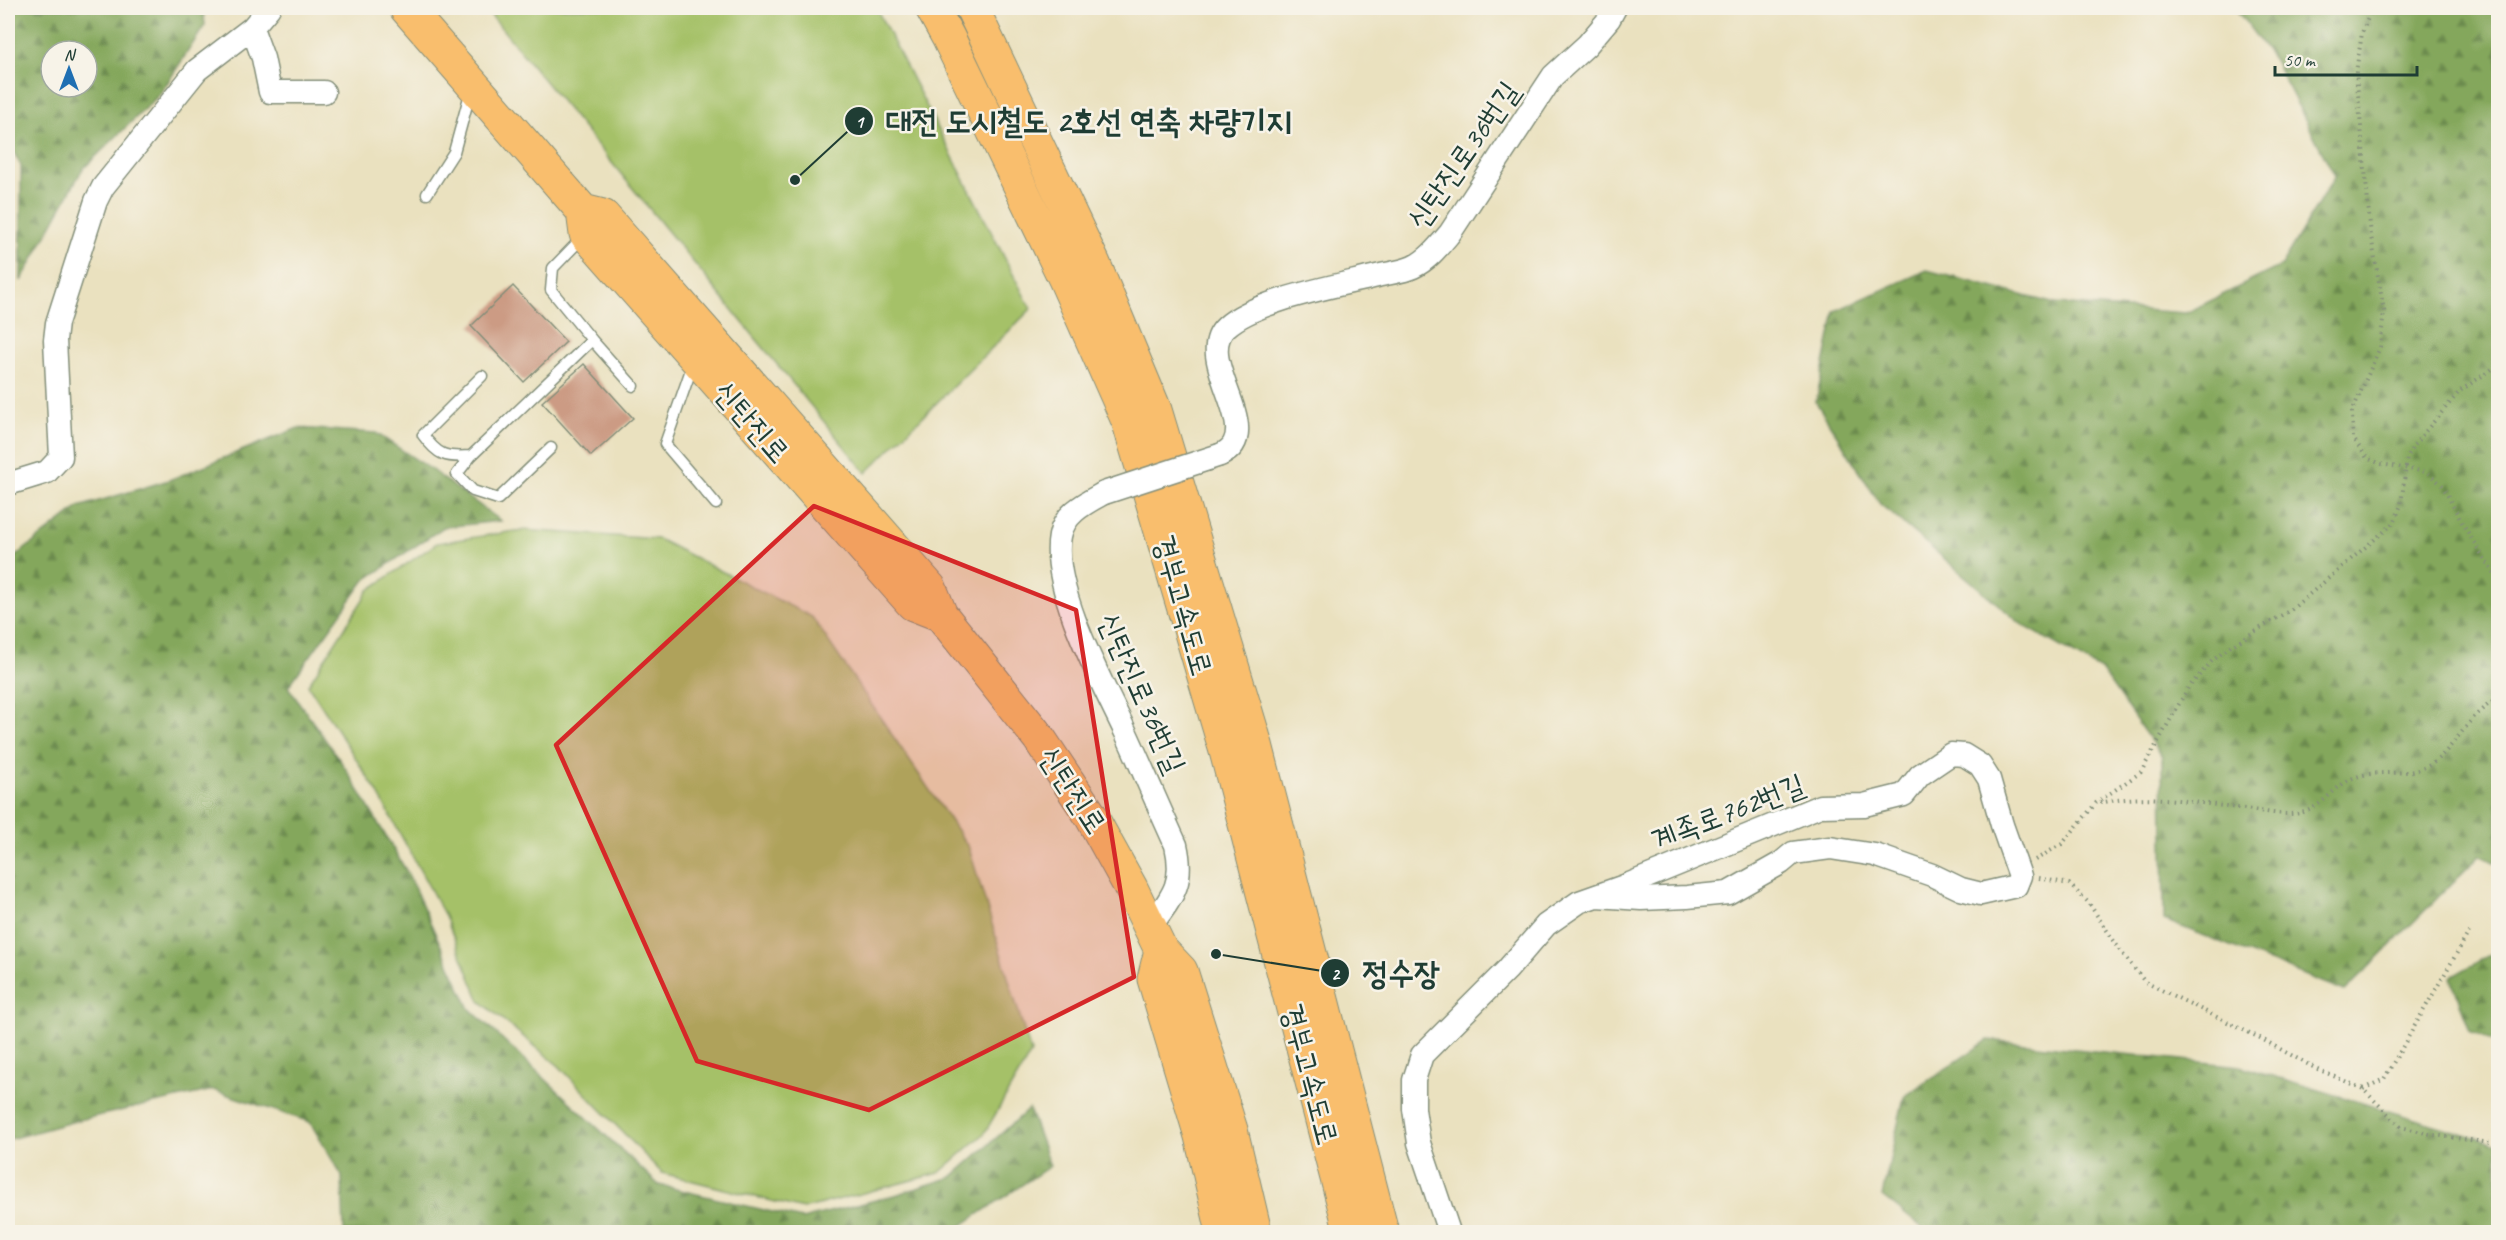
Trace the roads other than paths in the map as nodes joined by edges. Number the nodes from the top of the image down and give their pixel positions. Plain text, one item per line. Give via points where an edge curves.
1 (269, 8) edge
2 (406, 8) edge
3 (932, 8) edge
4 (972, 8) edge
5 (1615, 8) edge
6 (252, 28) junction
7 (473, 84) junction
8 (324, 92) dead end
9 (427, 194) dead end
10 (584, 222) junction
11 (592, 340) junction
12 (695, 358) junction
13 (482, 376) dead end
14 (633, 386) dead end
15 (551, 447) dead end
16 (471, 456) junction
17 (8, 484) edge
18 (716, 504) dead end
19 (941, 615) junction
20 (1597, 896) junction
21 (1156, 939) junction
22 (1223, 1233) edge
23 (1255, 1233) edge
24 (1351, 1233) edge
25 (1382, 1233) edge
26 (1449, 1233) edge

1 - 6 street
2 - 7 main road, 신탄진로
3 - 24 main road, 경부고속도로 via 1065,279 1130,423 1226,752
4 - 25 main road, 경부고속도로 via 1094,264 1155,410 1256,745
5 - 21 street, 신탄진로36번길, bridge via 1587,45 1553,76 1450,234 1434,252 1413,267 1281,301 1244,314 1224,327 1216,340 1218,363 1236,420 1236,439 1230,451 1104,493 1068,517 1060,534 1064,583 1090,654 1176,845 1180,862 1178,885
6 - 8 street via 270,92
6 - 17 street via 197,70 96,201 57,323 61,457 47,472
7 - 9 lane via 454,152
7 - 10 main road, 신탄진로
10 - 11 lane via 553,268 551,290
10 - 12 main road, 신탄진로
10 - 19 main road, 신탄진로 via 603,216 930,588
11 - 14 lane
11 - 16 lane
12 - 18 lane via 665,444
12 - 19 main road, 신탄진로 via 913,604
13 - 16 lane via 423,435 432,447 449,458
15 - 16 lane via 498,499 473,490 457,474
19 - 21 main road, 신탄진로 via 1046,747 1091,816
20 - 20 street, 계족로762번길 via 1641,899 1728,893 1793,853 1830,848 1875,855 1961,890 1981,894 2016,886 2020,876 1989,779 1980,765 1964,755 1952,754 1920,775 1904,795 1864,805 1820,806
20 - 26 street, 계족로762번길 via 1579,902 1546,925 1422,1055 1414,1080 1414,1110 1429,1174
21 - 22 main road via 1154,979 1201,1136
21 - 23 main road, 신탄진로 via 1181,971 1231,1130

